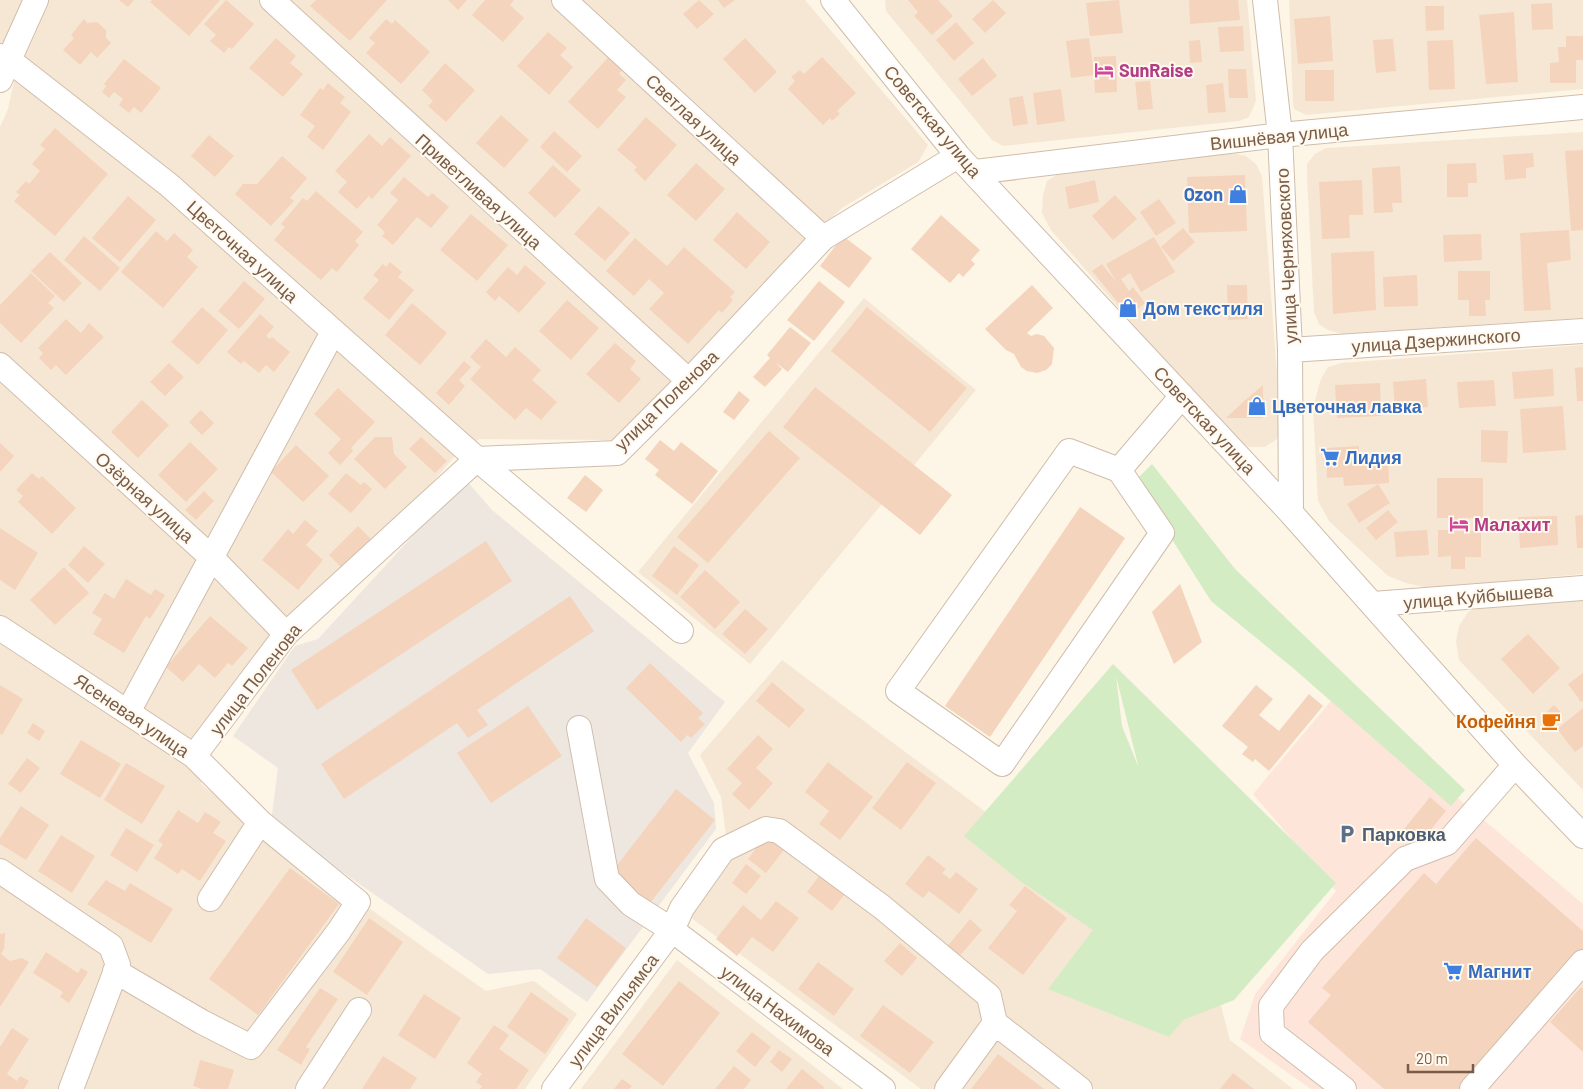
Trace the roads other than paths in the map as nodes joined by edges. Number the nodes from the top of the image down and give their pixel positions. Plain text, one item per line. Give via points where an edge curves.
1 (36, 0) edge
2 (272, 0) edge
3 (564, 0) edge
4 (833, 0) edge
5 (1265, 0) edge
6 (3, 65) edge
7 (1583, 107) edge
8 (1280, 135) junction
9 (967, 164) junction
10 (823, 238) junction
11 (1583, 331) edge
12 (333, 332) junction
13 (1290, 350) junction
14 (0, 365) edge
15 (689, 380) junction
16 (1182, 396) junction
17 (477, 459) junction
18 (1119, 470) junction
19 (1291, 513) junction
20 (212, 558) junction
21 (1583, 588) edge
22 (1373, 604) junction
23 (0, 628) edge
24 (682, 631) dead end
25 (286, 634) junction
26 (128, 712) junction
27 (579, 728) dead end
28 (194, 756) junction
29 (1515, 765) junction
30 (257, 818) junction
31 (1583, 836) edge
32 (0, 871) edge
33 (210, 899) dead end
34 (672, 930) junction
35 (1583, 962) edge
36 (115, 971) junction
37 (359, 1010) dead end
38 (995, 1023) junction
39 (71, 1089) edge
40 (308, 1089) edge
41 (554, 1089) edge
42 (883, 1089) edge
43 (948, 1089) edge
44 (1080, 1089) edge
45 (1344, 1089) edge
46 (1472, 1089) edge

1 - 6 street
2 - 15 street, Приветливая улица
3 - 10 street, Светлая улица
4 - 9 street, Советская улица
5 - 8 street, улица Черняховского
6 - 12 street, Цветочная улица via 169,184
7 - 8 street, Вишнёвая улица
8 - 9 street, Вишнёвая улица
8 - 13 street, улица Черняховского
9 - 10 street, улица Поленова
9 - 16 street, Советская улица
10 - 15 street, улица Поленова
11 - 13 street, улица Дзержинского
12 - 17 street, Цветочная улица
12 - 20 street
13 - 19 street, улица Черняховского
14 - 20 street, Озёрная улица
15 - 17 street, улица Поленова via 617,452
16 - 18 street
16 - 19 street, Советская улица
17 - 24 street, Цветочная улица
17 - 25 street, улица Поленова
18 - 18 street via 1069,451 898,691 1002,764 1162,533
19 - 22 street, Советская улица
20 - 25 street, Озёрная улица
20 - 26 street
21 - 22 street, улица Куйбышева
22 - 29 street, Советская улица
23 - 26 street, Ясеневая улица
25 - 28 street, улица Поленова
26 - 28 street, Ясеневая улица
27 - 34 street, улица Нахимова via 607,879 631,904
28 - 30 street, Ясеневая улица
29 - 31 street, Советская улица
29 - 45 street via 1447,843 1405,859 1312,952 1271,1006 1272,1034
30 - 33 street
30 - 36 street, Ясеневая улица via 358,902 251,1047
32 - 36 street via 111,946 118,964
34 - 38 street, улица Вильямса via 682,908 723,850 766,829 779,831 882,907 989,996
34 - 41 street, улица Вильямса
34 - 42 street, улица Нахимова
35 - 46 street
36 - 39 street
37 - 40 street
38 - 43 street
38 - 44 street

